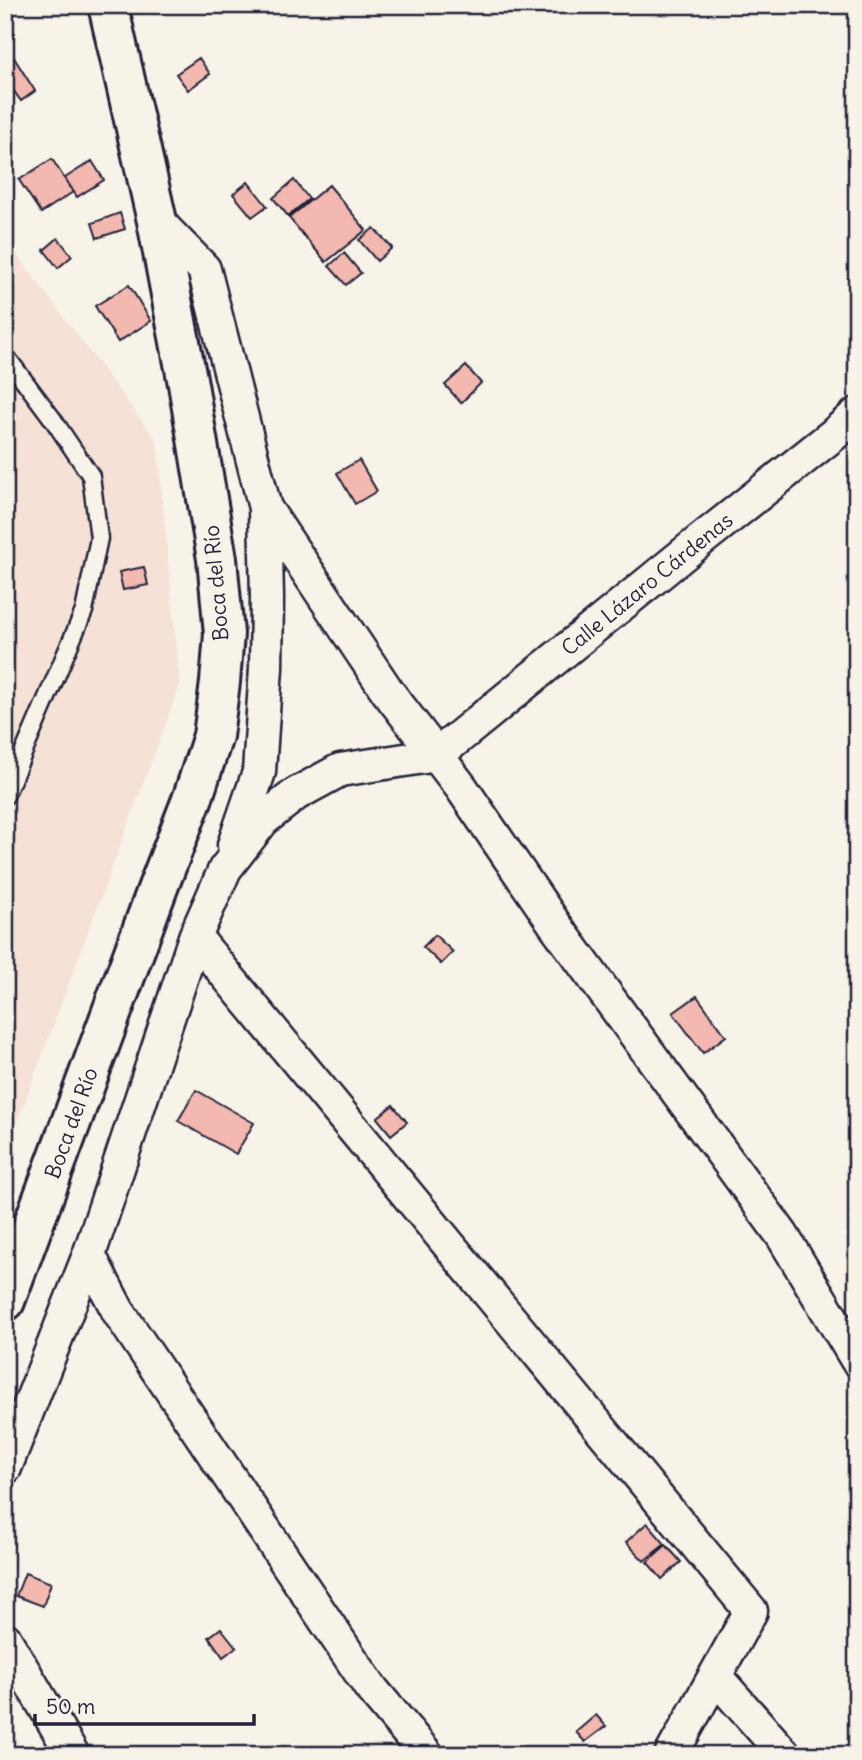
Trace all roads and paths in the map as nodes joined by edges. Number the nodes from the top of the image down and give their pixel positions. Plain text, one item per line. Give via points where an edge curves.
1 (108, 5) edge
2 (157, 221) junction
3 (5, 355) edge
4 (857, 414) edge
5 (265, 508) junction
6 (437, 755) junction
7 (5, 796) edge
8 (225, 869) junction
9 (195, 937) junction
10 (89, 1255) junction
11 (5, 1301) edge
12 (857, 1360) edge
13 (5, 1468) edge
14 (5, 1639) edge
15 (715, 1676) junction
16 (73, 1755) edge
17 (427, 1755) edge
18 (671, 1755) edge
19 (785, 1755) edge

1 - 2 street, Boca del Río
2 - 5 street via 204,269
2 - 11 street, Boca del Río via 217,559 224,634 213,736
3 - 7 lane via 91,476 99,538 84,611
4 - 6 street, Calle Lázaro Cárdenas
5 - 6 street via 388,692
5 - 8 street via 266,656 259,772
6 - 8 street via 340,770 328,776 263,820
6 - 12 street via 782,1235
8 - 9 street
9 - 10 street
9 - 15 street via 751,1611
10 - 13 street
10 - 17 street via 118,1311 370,1688
14 - 16 street
15 - 18 street
15 - 19 street

